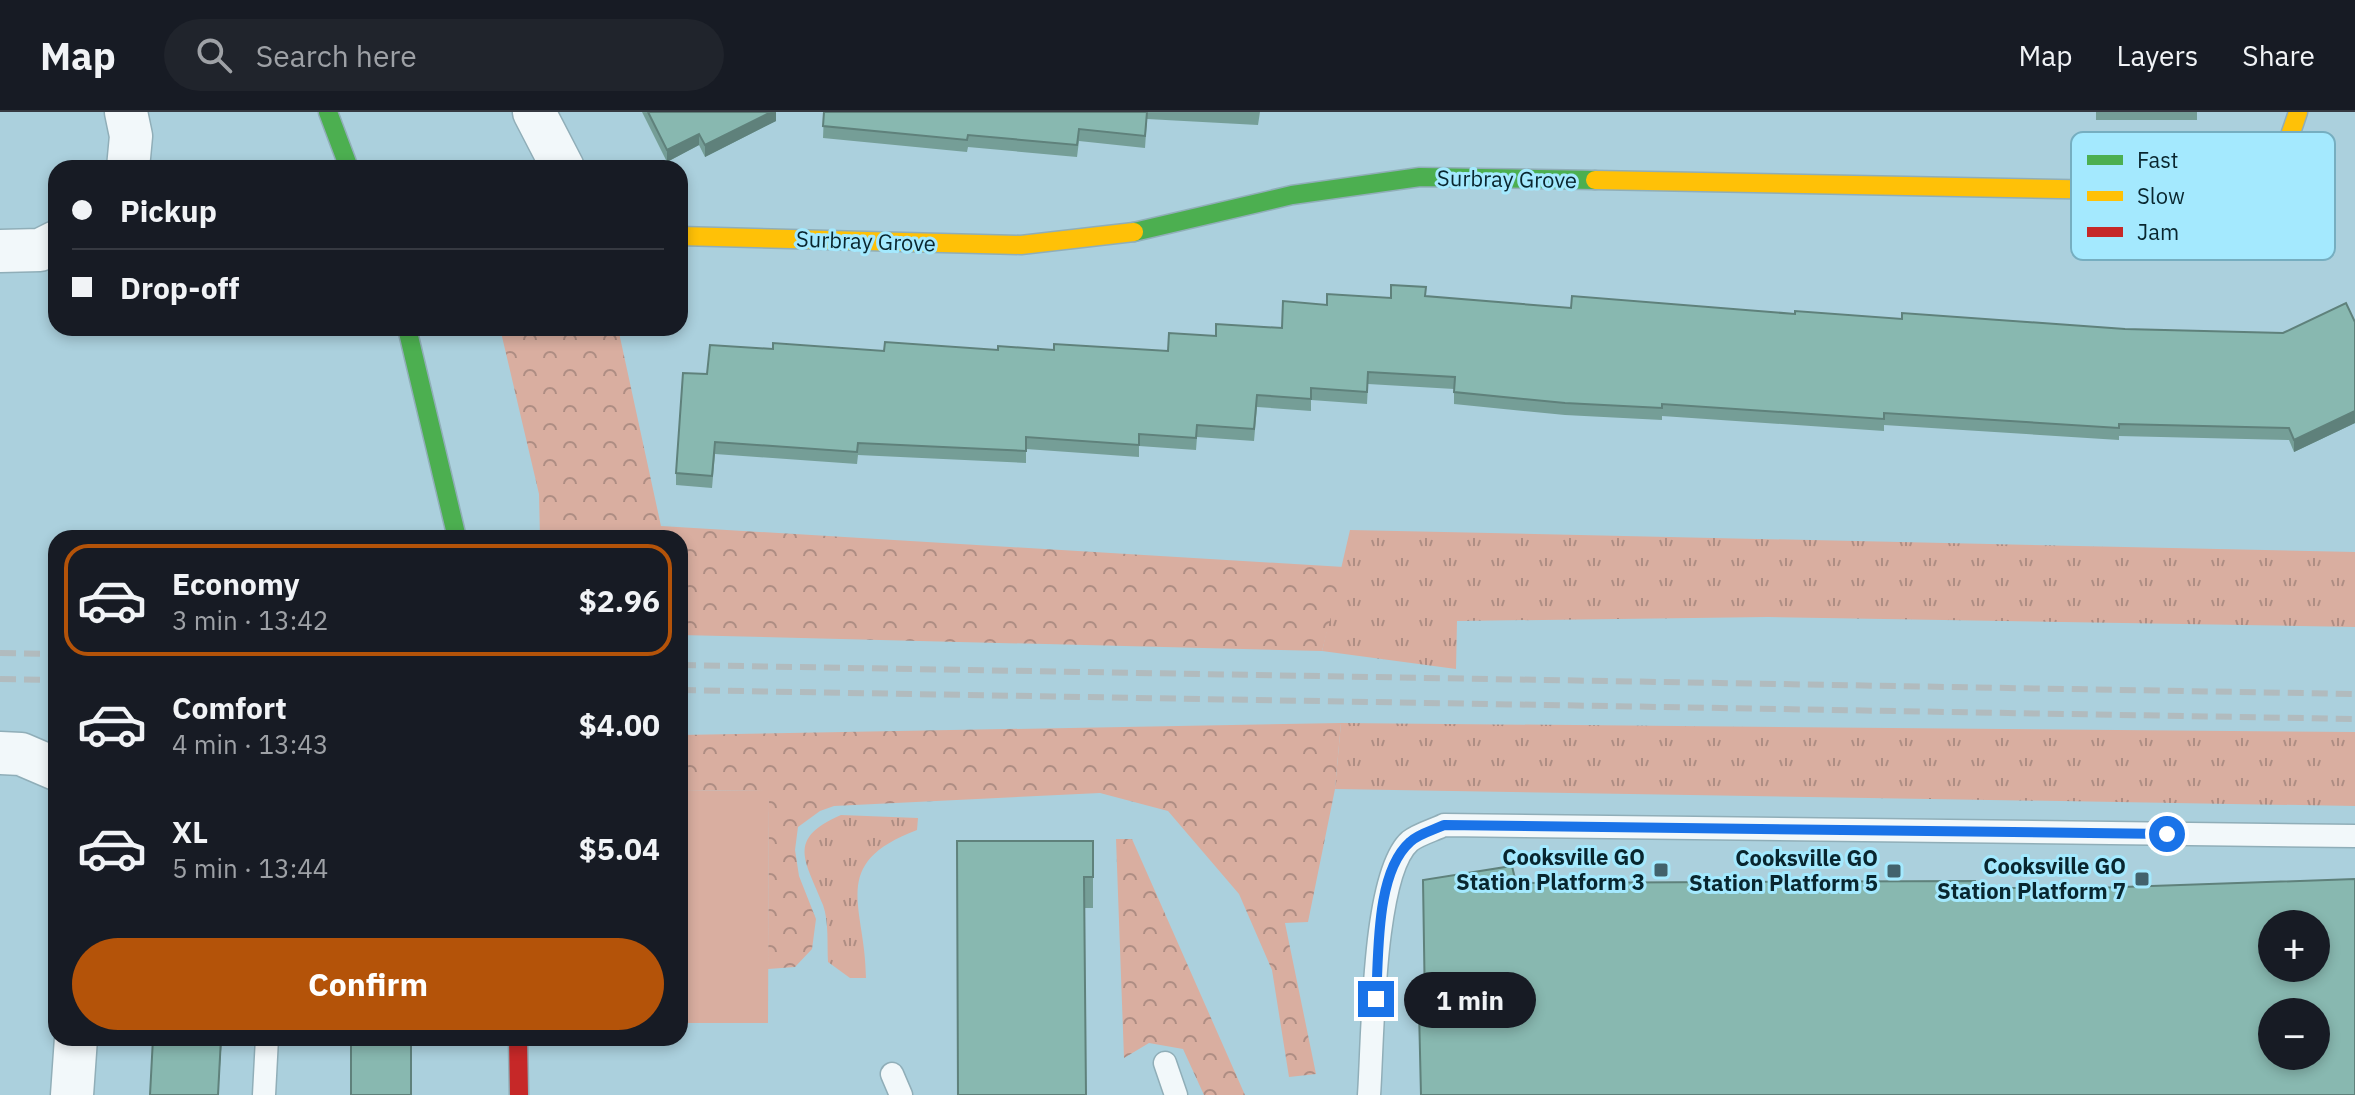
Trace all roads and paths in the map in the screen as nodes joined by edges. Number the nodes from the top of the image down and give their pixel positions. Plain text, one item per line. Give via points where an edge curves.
1 (126, 112) edge
2 (328, 112) edge
3 (534, 112) edge
4 (2298, 112) edge
5 (2291, 132) edge
6 (129, 160) edge
7 (346, 160) edge
8 (559, 160) edge
9 (2071, 189) edge
10 (688, 236) edge
11 (48, 246) edge
12 (0, 251) edge
13 (409, 336) edge
14 (455, 530) edge
15 (2355, 836) edge
16 (75, 1046) edge
17 (267, 1046) edge
18 (518, 1046) edge
19 (1165, 1063) dead end
20 (72, 1095) edge
21 (264, 1095) edge
22 (519, 1095) edge
23 (1176, 1095) edge
24 (1369, 1095) edge

1 - 6 street
2 - 7 street
3 - 8 street
4 - 5 street, Surbray Grove
9 - 10 street, Surbray Grove via 1420,177 1292,195 1127,234 1021,245
11 - 12 street
13 - 14 street
15 - 24 lane via 1444,825 1411,840 1395,862 1383,904
16 - 20 street
17 - 21 lane
18 - 22 street
19 - 23 lane

